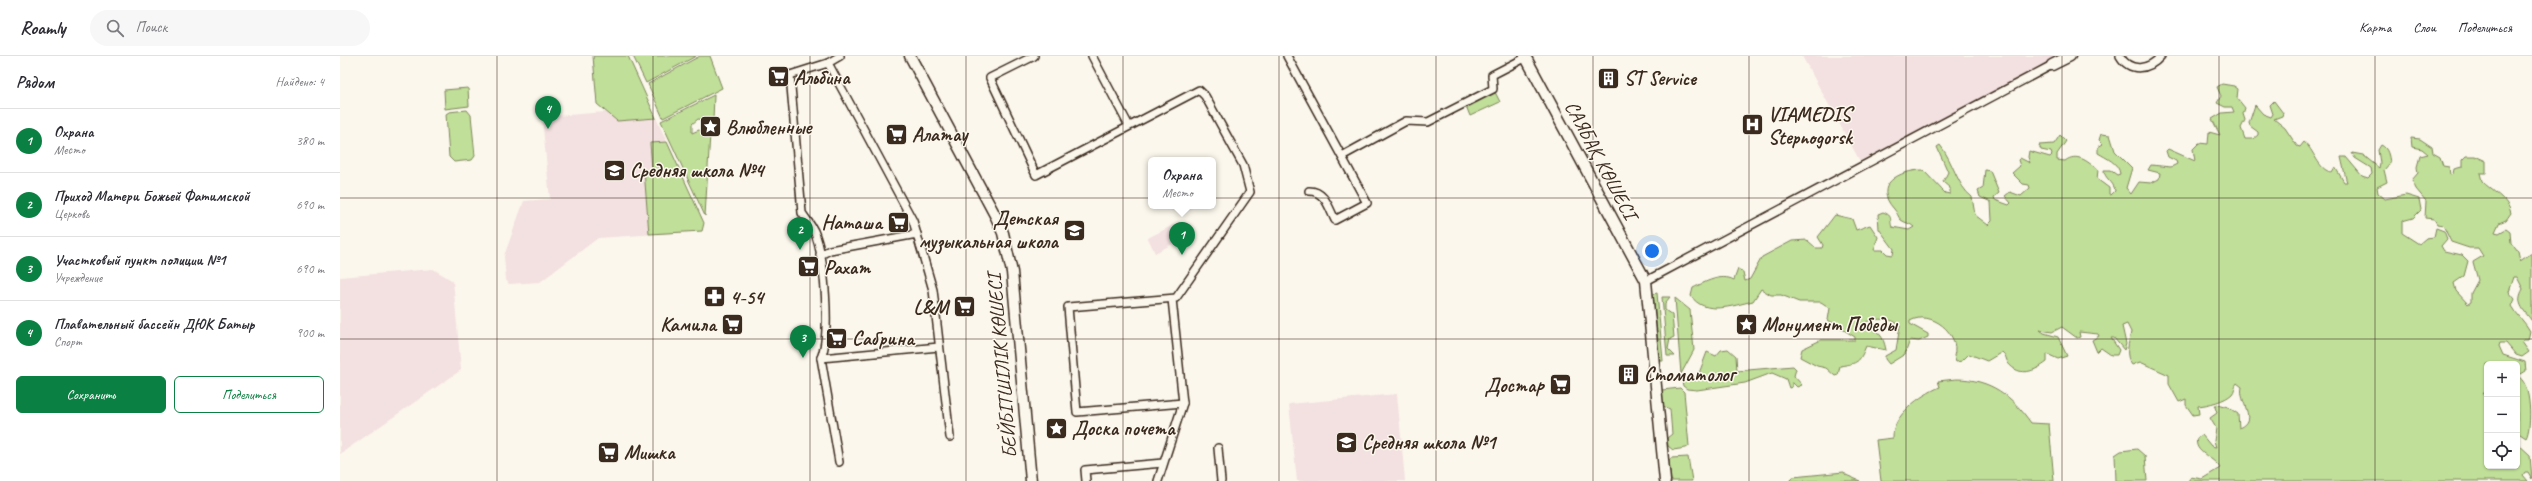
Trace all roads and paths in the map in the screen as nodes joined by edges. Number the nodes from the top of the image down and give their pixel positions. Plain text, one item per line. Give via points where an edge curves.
1 (840, 56) edge
2 (910, 56) edge
3 (1034, 56) edge
4 (1092, 56) edge
5 (1287, 56) edge
6 (2070, 56) edge
7 (2120, 56) edge
8 (2161, 56) edge
9 (1525, 57) edge
10 (828, 63) junction
11 (2052, 65) joint
12 (1130, 126) junction
13 (1342, 156) junction
14 (1309, 191) dead end
15 (917, 234) junction
16 (820, 255) junction
17 (1646, 281) junction
18 (1172, 299) junction
19 (939, 347) junction
20 (821, 358) junction
21 (1183, 403) junction
22 (950, 437) dead end
23 (1218, 448) dead end
24 (839, 462) dead end
25 (1163, 463) junction
26 (1031, 481) edge
27 (1086, 481) edge
28 (1158, 481) edge
29 (1220, 481) edge
30 (1666, 481) edge

1 - 10 street
2 - 26 street, БЕЙБІТШІЛІК КӨШЕСІ via 996,217 1008,250
3 - 12 street via 990,78 1036,175
4 - 12 street
5 - 13 street
6 - 11 street
7 - 8 street via 2127,64 2137,68 2150,66
9 - 13 street via 1492,75 1493,89 1428,122 1406,121
9 - 17 street, САЯБАҚ КӨШЕСІ
10 - 15 street via 913,221
10 - 16 street via 790,76 802,213 814,231
11 - 17 street
12 - 18 street via 1199,90 1209,102 1243,164 1250,192 1176,298
13 - 14 street via 1368,203 1336,220 1322,195 1316,191
15 - 16 street via 830,250
15 - 19 street via 933,290
16 - 20 street via 826,322 826,346
17 - 30 street
18 - 21 street
18 - 21 street via 1068,307 1077,412
19 - 20 street
19 - 22 street
20 - 24 street
21 - 25 street
23 - 29 street
25 - 27 street via 1085,470
25 - 28 street

